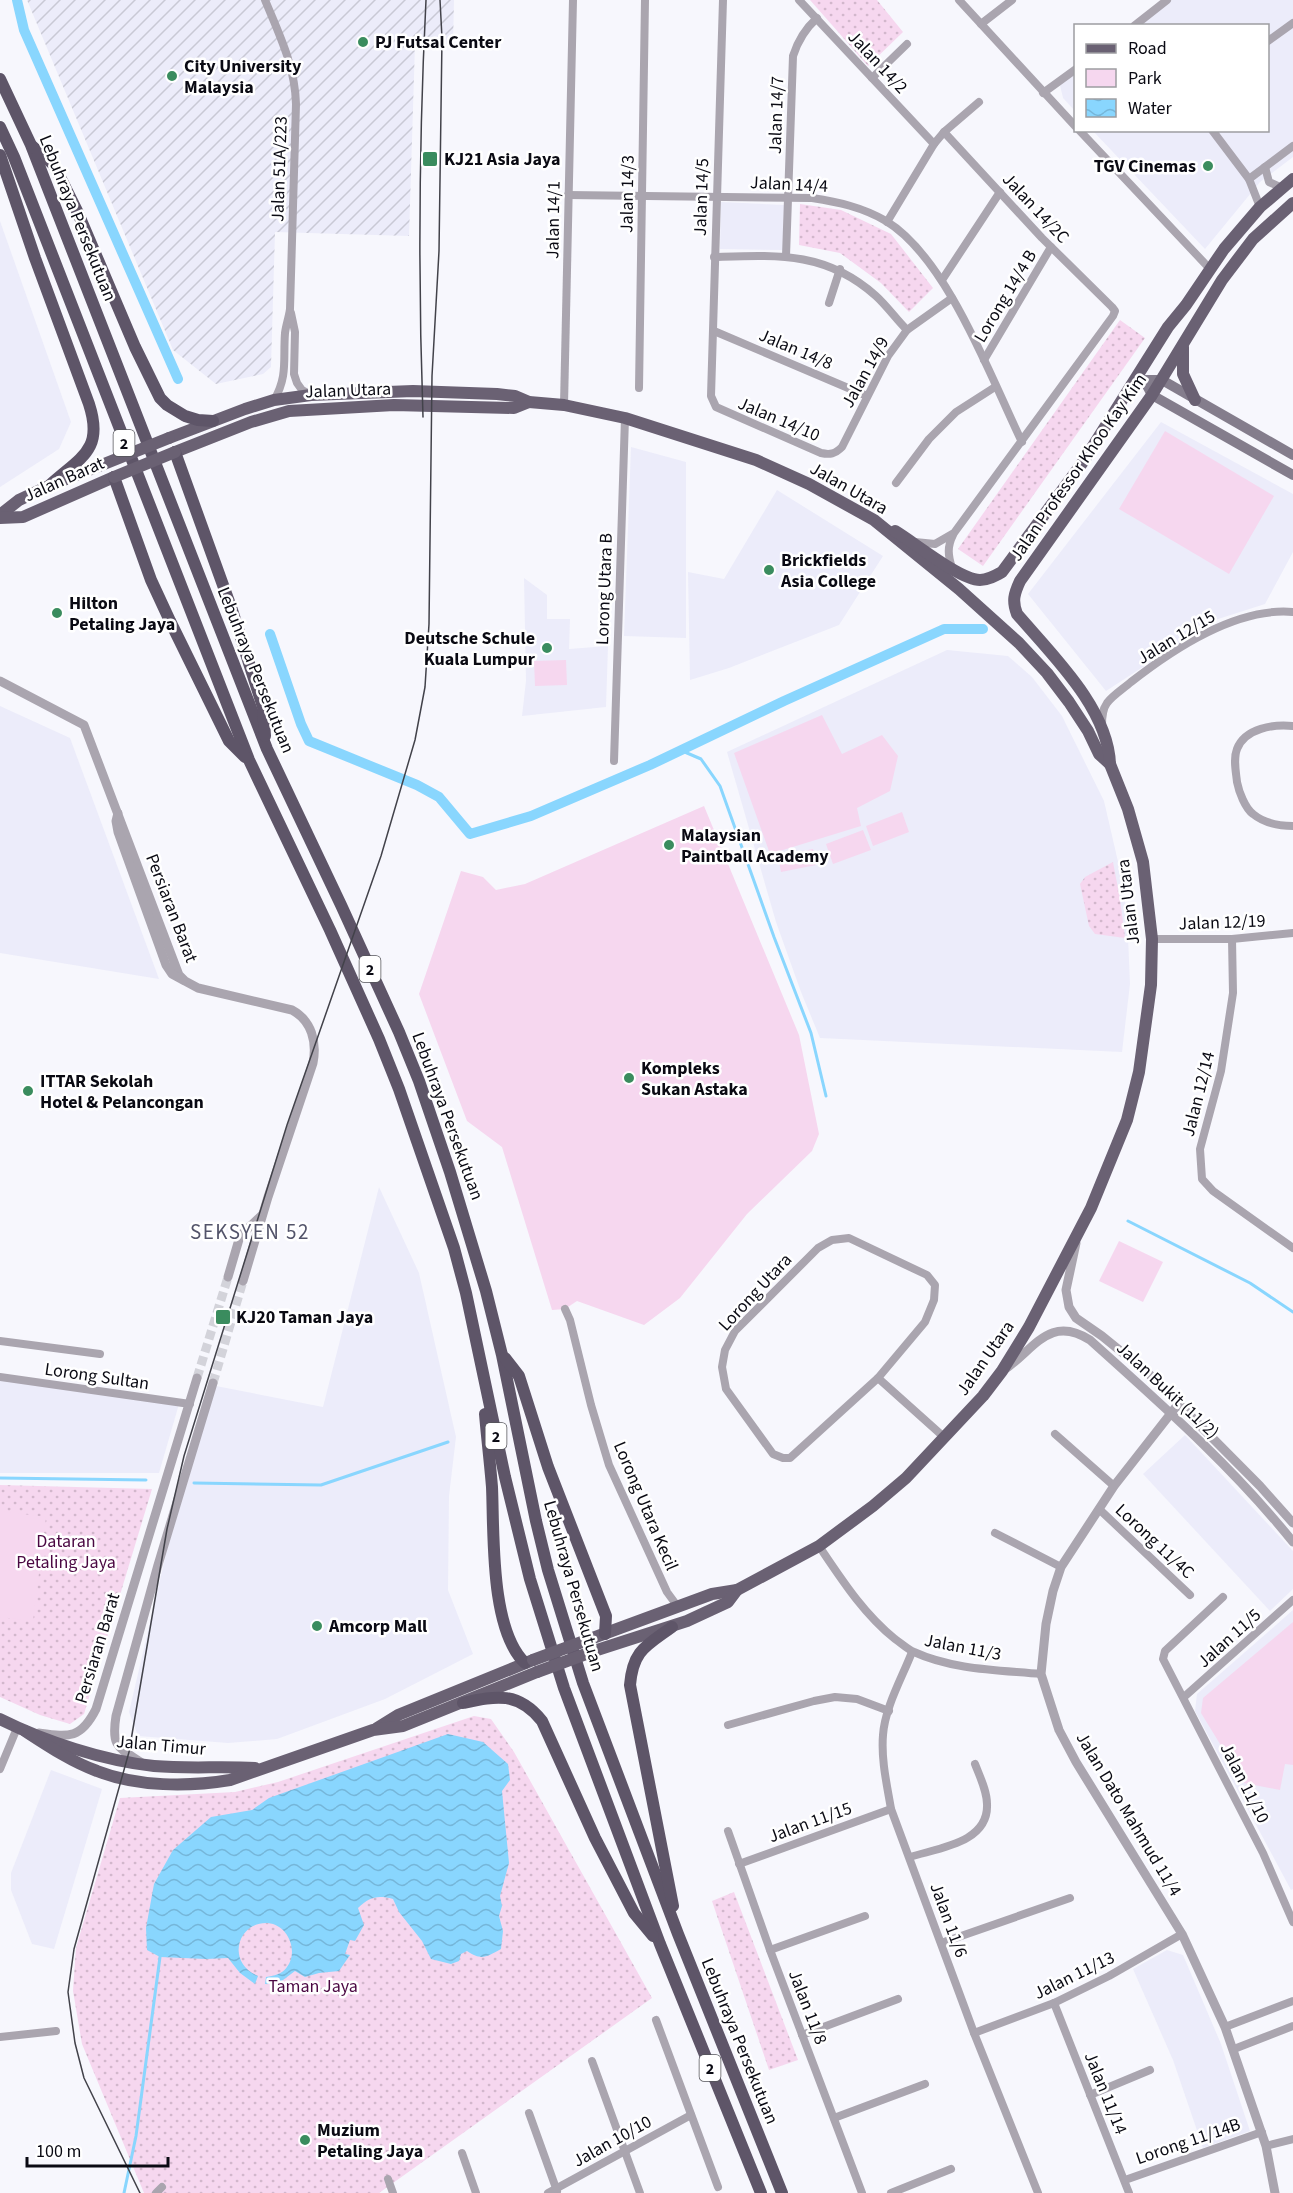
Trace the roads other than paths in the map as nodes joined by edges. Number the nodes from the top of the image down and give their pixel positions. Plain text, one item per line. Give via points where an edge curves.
1 (265, 0) edge
2 (573, 0) edge
3 (645, 0) edge
4 (723, 0) edge
5 (799, 0) edge
6 (959, 0) edge
7 (1012, 0) edge
8 (1167, 0) edge
9 (817, 18) junction
10 (1293, 23) edge
11 (981, 24) junction
12 (1137, 24) edge
13 (1269, 40) edge
14 (907, 44) dead end
15 (1074, 70) edge
16 (872, 78) junction
17 (0, 80) edge
18 (1043, 93) junction
19 (979, 102) dead end
20 (1074, 125) edge
21 (0, 127) edge
22 (944, 132) junction
23 (1081, 132) edge
24 (1214, 132) edge
25 (934, 144) junction
26 (31, 146) junction
27 (1293, 146) edge
28 (0, 155) edge
29 (1265, 167) junction
30 (1249, 179) junction
31 (1293, 179) edge
32 (1282, 188) junction
33 (1000, 192) junction
34 (642, 194) junction
35 (568, 195) junction
36 (716, 196) junction
37 (787, 198) junction
38 (1293, 203) edge
39 (1260, 207) junction
40 (888, 222) junction
41 (1051, 247) junction
42 (786, 256) junction
43 (714, 257) junction
44 (840, 269) junction
45 (1210, 269) junction
46 (942, 280) junction
47 (951, 298) junction
48 (829, 303) dead end
49 (1186, 305) junction
50 (290, 309) junction
51 (907, 330) junction
52 (714, 331) junction
53 (1184, 346) junction
54 (984, 360) junction
55 (1144, 380) junction
56 (1162, 380) junction
57 (995, 387) junction
58 (639, 388) dead end
59 (311, 395) junction
60 (1152, 395) junction
61 (711, 396) joint
62 (867, 396) junction
63 (274, 400) junction
64 (1195, 400) junction
65 (529, 402) junction
66 (564, 405) junction
67 (625, 418) junction
68 (213, 420) junction
69 (1022, 442) junction
70 (1271, 442) junction
71 (842, 447) joint
72 (175, 452) junction
73 (1293, 455) edge
74 (1262, 457) junction
75 (1083, 462) junction
76 (1293, 475) edge
77 (114, 477) junction
78 (896, 483) dead end
79 (49, 486) junction
80 (0, 516) edge
81 (874, 520) junction
82 (954, 533) junction
83 (914, 542) junction
84 (952, 568) junction
85 (1293, 612) edge
86 (0, 681) edge
87 (1102, 726) junction
88 (1293, 726) edge
89 (267, 749) junction
90 (249, 760) junction
91 (614, 761) dead end
92 (1110, 764) junction
93 (1293, 826) edge
94 (1293, 933) edge
95 (1152, 939) junction
96 (1232, 939) junction
97 (262, 1215) junction
98 (1079, 1232) junction
99 (1293, 1248) edge
100 (228, 1277) tunnel mouth
101 (243, 1281) tunnel mouth
102 (565, 1310) dead end
103 (0, 1341) edge
104 (100, 1354) dead end
105 (502, 1355) junction
106 (481, 1364) junction
107 (1002, 1371) junction
108 (0, 1377) edge
109 (197, 1378) tunnel mouth
110 (878, 1378) junction
111 (213, 1383) tunnel mouth
112 (1179, 1403) junction
113 (190, 1404) junction
114 (1171, 1413) junction
115 (1055, 1434) dead end
116 (945, 1438) junction
117 (1114, 1486) junction
118 (1099, 1509) junction
119 (1293, 1523) edge
120 (995, 1533) dead end
121 (1293, 1542) edge
122 (819, 1546) junction
123 (1061, 1567) junction
124 (737, 1590) junction
125 (1190, 1595) dead end
126 (1224, 1597) dead end
127 (1293, 1600) edge
128 (678, 1607) junction
129 (672, 1627) junction
130 (605, 1634) junction
131 (592, 1645) junction
132 (912, 1652) junction
133 (532, 1665) junction
134 (1041, 1674) junction
135 (1184, 1697) junction
136 (463, 1703) junction
137 (889, 1711) junction
138 (0, 1719) edge
139 (728, 1725) dead end
140 (21, 1729) junction
141 (373, 1730) junction
142 (144, 1764) junction
143 (975, 1764) dead end
144 (262, 1768) junction
145 (0, 1769) edge
146 (891, 1809) junction
147 (728, 1832) dead end
148 (910, 1857) junction
149 (740, 1864) junction
150 (1070, 1898) dead end
151 (1289, 1900) edge
152 (865, 1916) dead end
153 (1293, 1922) edge
154 (678, 1934) junction
155 (1182, 1934) junction
156 (941, 1943) junction
157 (660, 1944) junction
158 (770, 1950) junction
159 (898, 1999) dead end
160 (1293, 2001) edge
161 (1054, 2003) junction
162 (656, 2020) dead end
163 (1293, 2026) edge
164 (1225, 2027) junction
165 (56, 2031) dead end
166 (974, 2033) junction
167 (802, 2036) junction
168 (0, 2037) edge
169 (1234, 2049) junction
170 (592, 2061) dead end
171 (1150, 2070) dead end
172 (925, 2084) dead end
173 (1090, 2095) junction
174 (529, 2113) dead end
175 (691, 2115) junction
176 (834, 2118) junction
177 (1262, 2132) junction
178 (1293, 2139) edge
179 (1266, 2146) junction
180 (624, 2151) junction
181 (462, 2153) dead end
182 (951, 2169) dead end
183 (388, 2178) dead end
184 (1125, 2180) junction
185 (718, 2187) dead end
186 (557, 2191) edge
187 (393, 2193) edge
188 (476, 2193) edge
189 (548, 2193) edge
190 (640, 2193) edge
191 (761, 2193) edge
192 (782, 2193) edge
193 (862, 2193) edge
194 (891, 2193) edge
195 (1038, 2193) edge
196 (1130, 2193) edge
197 (1275, 2193) edge

1 - 50 street, Jalan 51A/223 via 290,62 296,89
2 - 35 street, Jalan 14/1
3 - 34 street, Jalan 14/3
4 - 36 street, Jalan 14/5
5 - 9 street, Jalan 14/2
6 - 11 street
7 - 11 street
8 - 12 street
9 - 16 street, Jalan 14/2
9 - 37 street, Jalan 14/7 via 805,29 793,56
10 - 13 street
11 - 18 street
14 - 16 street
15 - 18 street
16 - 25 street, Jalan 14/2
17 - 26 highway, Lebuhraya Persekutuan / 2
18 - 20 street
19 - 22 street
21 - 90 highway, Lebuhraya Persekutuan / 2
22 - 25 street
22 - 33 street, Jalan 14/2C
23 - 45 street
24 - 30 street
25 - 40 street
26 - 68 highway via 54,165 160,398 185,416
26 - 89 highway, Lebuhraya Persekutuan / 2
27 - 29 street
28 - 79 highway via 95,428 89,450
29 - 30 street
29 - 32 street via 1269,182
30 - 39 street
31 - 32 main road, Jalan Professor Khoo Kay Kim
32 - 39 main road, Jalan Professor Khoo Kay Kim
33 - 41 street, Jalan 14/2C
33 - 46 street
34 - 35 street, Jalan 14/4
34 - 36 street, Jalan 14/4
34 - 58 street, Jalan 14/3
35 - 66 street, Jalan 14/1
36 - 37 street, Jalan 14/4
36 - 43 street, Jalan 14/5
37 - 40 street, Jalan 14/4 via 842,202
37 - 42 street, Jalan 14/7
38 - 53 main road, Jalan Professor Khoo Kay Kim via 1252,238 1222,280
39 - 45 main road, Jalan Professor Khoo Kay Kim
40 - 46 street, Jalan 14/4 via 915,246
41 - 54 street, Lorong 14/4 B
41 - 69 street, Jalan 14/2C via 1114,309 1113,316
42 - 43 street
42 - 44 street
43 - 52 street, Jalan 14/5
44 - 48 street
44 - 51 street via 876,296
45 - 49 main road, Jalan Professor Khoo Kay Kim
46 - 47 street, Jalan 14/4
47 - 51 street, Jalan 14/9
47 - 54 street, Jalan 14/4
49 - 55 main road
49 - 75 main road, Jalan Professor Khoo Kay Kim
50 - 59 street, Jalan 51A/223 via 295,332 294,374 302,390
50 - 63 street, Jalan 51A/223 via 282,387
51 - 62 street, Jalan 14/9
52 - 61 street, Jalan 14/5
52 - 62 street, Jalan 14/8
53 - 56 main road, Jalan Professor Khoo Kay Kim
53 - 64 main road via 1183,374
54 - 57 street, Jalan 14/4
55 - 56 main road
55 - 60 main road
55 - 75 main road via 1102,443
56 - 60 main road, Jalan Professor Khoo Kay Kim
56 - 64 main road
57 - 69 street, Jalan 14/4
57 - 78 street via 956,412 929,439
59 - 63 main road, Jalan Utara
59 - 65 main road, Jalan Utara via 413,391 496,394
60 - 74 main road
60 - 87 main road, Jalan Professor Khoo Kay Kim via 1020,581 1013,603 1017,614 1070,675
61 - 71 street, Jalan 14/10 via 720,410 821,453 836,453
62 - 71 street, Jalan 14/9
63 - 68 main road, Jalan Utara
64 - 70 main road
65 - 66 main road, Jalan Utara
65 - 72 main road, Jalan Utara via 514,408 394,405 289,411
66 - 67 main road, Jalan Utara
67 - 81 main road, Jalan Utara via 777,468
67 - 91 street, Lorong Utara B
68 - 79 main road, Jalan Barat, bridge
69 - 82 street
70 - 73 main road
70 - 74 main road via 1263,448
72 - 77 main road, Jalan Barat, bridge
72 - 89 highway via 263,707
74 - 76 main road
75 - 84 main road, Jalan Professor Khoo Kay Kim via 1002,572 981,580
77 - 80 main road, Jalan Barat via 23,517
77 - 90 highway via 170,621 229,741
79 - 80 main road, Jalan Barat
81 - 83 main road, Jalan Professor Khoo Kay Kim
81 - 92 main road, Jalan Utara via 1019,643 1059,687 1099,754
82 - 83 street via 935,544
82 - 84 street via 948,543
83 - 84 main road, Jalan Professor Khoo Kay Kim
85 - 87 street, Jalan 12/15 via 1252,616 1226,624 1174,652 1112,697 1106,705
86 - 97 street, Persiaran Barat via 84,725 179,975 198,988 292,1010 306,1021 313,1036 313,1063
87 - 92 main road, Jalan Professor Khoo Kay Kim via 1110,749
88 - 93 street via 1278,724 1250,734 1237,748 1235,763 1238,788 1248,808 1269,823
89 - 105 highway, Lebuhraya Persekutuan / 2 via 419,1081 469,1230
90 - 106 highway, Lebuhraya Persekutuan / 2 via 380,1039 454,1248
92 - 95 main road, Jalan Utara via 1143,862
94 - 96 street, Jalan 12/19
95 - 96 street, Jalan 12/19
95 - 98 main road, Jalan Utara via 1151,985 1139,1072 1127,1120
96 - 99 street, Jalan 12/14 via 1233,993 1221,1071 1200,1149 1202,1179
97 - 100 street, Persiaran Barat via 240,1236
97 - 101 street, Persiaran Barat
98 - 107 main road, Jalan Utara
98 - 112 street, Jalan Bukit (11/2) via 1066,1290 1069,1307 1076,1318 1127,1356
102 - 128 street, Lorong Utara Kecil via 609,1465 667,1592
103 - 104 street, Lorong Sultan
105 - 130 highway via 519,1376 548,1467 606,1616
105 - 154 highway, Lebuhraya Persekutuan / 2 via 548,1570 583,1683
106 - 133 highway via 500,1606 511,1644 517,1655
106 - 157 highway, Lebuhraya Persekutuan / 2 via 530,1579 560,1677
107 - 114 street, Jalan Bukit (11/2) via 1036,1341 1059,1332 1077,1332
107 - 116 main road, Jalan Utara
108 - 113 street, Lorong Sultan
109 - 113 street, Persiaran Barat
110 - 110 street, Lorong Utara via 787,1459 773,1454 726,1389 722,1367 735,1331 789,1276 818,1248 832,1240 849,1238 927,1275 935,1285 925,1322
110 - 116 street
111 - 142 street, Persiaran Barat via 115,1725 117,1744
112 - 114 street, Jalan Dato Mahmud 11/4
112 - 119 street, Jalan Bukit (11/2)
113 - 140 street, Persiaran Barat via 92,1718 81,1731 67,1736
114 - 117 street, Jalan Dato Mahmud 11/4
114 - 121 street, Jalan Bukit (11/2) via 1250,1492
115 - 117 street
116 - 122 main road, Jalan Utara via 906,1478
117 - 118 street, Jalan Dato Mahmud 11/4
118 - 123 street, Jalan Dato Mahmud 11/4
118 - 125 street, Lorong 11/4C
120 - 123 street
122 - 124 main road, Jalan Utara
122 - 132 street, Jalan 11/3 via 861,1607
123 - 134 street, Jalan Dato Mahmud 11/4 via 1046,1624
124 - 128 main road, Jalan Utara via 712,1594
124 - 129 main road, Jalan Utara via 728,1602
126 - 135 street, Jalan 11/10 via 1165,1651 1163,1660
127 - 135 street, Jalan 11/5
128 - 130 main road, Jalan Utara
129 - 131 main road, Jalan Utara
129 - 154 highway via 637,1655 630,1685
130 - 131 main road, Jalan Utara
131 - 133 main road, Jalan Timur, bridge
132 - 134 street, Jalan 11/3 via 944,1662
132 - 137 street, Jalan 11/6
133 - 136 main road, Jalan Timur
133 - 141 main road, Jalan Timur via 398,1715
134 - 155 street, Jalan Dato Mahmud 11/4 via 1059,1730 1076,1762
135 - 151 street, Jalan 11/10
136 - 141 main road, Jalan Timur via 403,1726
136 - 157 highway via 501,1697 521,1702 534,1711 634,1913
137 - 139 street via 857,1699 835,1697
137 - 146 street, Jalan 11/6 via 883,1735
138 - 140 main road, Jalan Timur
140 - 142 main road, Jalan Timur via 103,1757
140 - 144 main road, Jalan Timur via 99,1772 129,1779 208,1783
140 - 145 street
141 - 144 main road, Jalan Timur
142 - 144 main road, Jalan Timur
143 - 148 street via 987,1805 985,1821 978,1832
146 - 148 street, Jalan 11/6
146 - 149 street, Jalan 11/15
147 - 149 street, Jalan 11/8
148 - 156 street, Jalan 11/6
149 - 158 street, Jalan 11/8
150 - 156 street
151 - 153 street, Jalan 11/10
152 - 158 street
154 - 192 highway, Lebuhraya Persekutuan / 2
155 - 161 street, Jalan 11/13
155 - 164 street, Jalan Dato Mahmud 11/4
156 - 166 street, Jalan 11/6
157 - 191 highway, Lebuhraya Persekutuan / 2
158 - 167 street, Jalan 11/8
159 - 167 street
160 - 164 street
161 - 166 street, Jalan 11/13
161 - 173 street, Jalan 11/14
162 - 175 street
163 - 169 street
164 - 169 street, Jalan Dato Mahmud 11/4
165 - 168 street
166 - 195 street, Jalan 11/6
167 - 176 street, Jalan 11/8
169 - 177 street, Jalan Dato Mahmud 11/4
170 - 180 street
171 - 173 street
172 - 176 street
173 - 184 street, Jalan 11/14
174 - 186 street
175 - 180 street, Jalan 10/10
175 - 185 street
176 - 193 street, Jalan 11/8
177 - 179 street, Jalan Dato Mahmud 11/4
177 - 184 street, Lorong 11/14B
178 - 179 street
179 - 197 street, Jalan Dato Mahmud 11/4
180 - 186 street, Jalan 10/10
180 - 190 street
181 - 188 street
182 - 194 street
183 - 187 street
184 - 196 street, Jalan 11/14
186 - 189 street, Jalan 10/10

